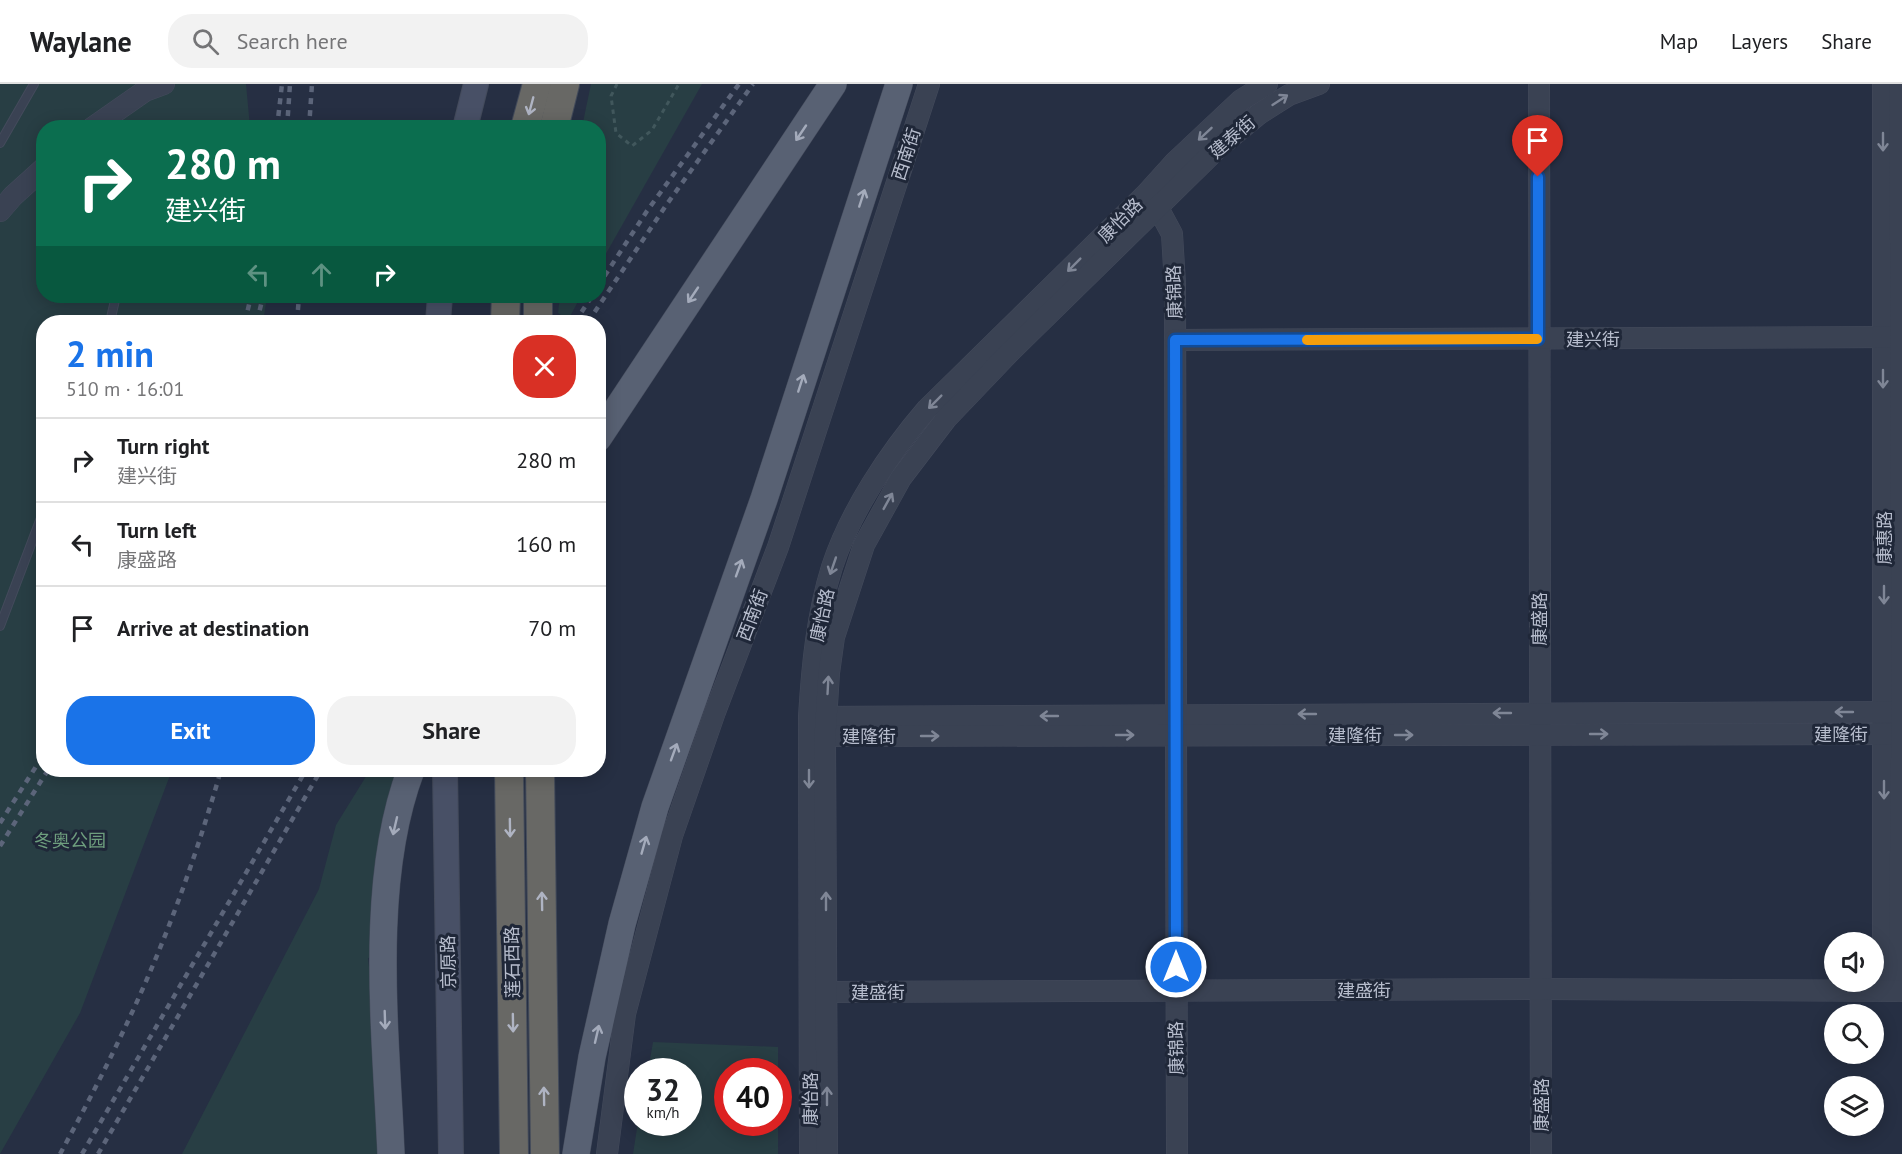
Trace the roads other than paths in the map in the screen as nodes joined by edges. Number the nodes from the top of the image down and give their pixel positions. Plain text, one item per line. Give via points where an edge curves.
1 (34, 84) edge
2 (164, 84) edge
3 (476, 84) edge
4 (537, 84) edge
5 (565, 84) edge
6 (833, 84) edge
7 (899, 84) edge
8 (929, 84) edge
9 (1267, 84) edge
10 (1319, 84) edge
11 (1539, 84) edge
12 (1883, 84) edge
13 (1900, 84) edge
14 (106, 120) edge
15 (467, 120) edge
16 (527, 120) edge
17 (556, 120) edge
18 (0, 144) edge
19 (36, 176) edge
20 (1152, 201) junction
21 (0, 211) edge
22 (1895, 338) edge
23 (1538, 339) junction
24 (1175, 340) junction
25 (606, 426) edge
26 (36, 531) edge
27 (0, 627) edge
28 (1539, 712) junction
29 (1896, 712) edge
30 (1176, 725) junction
31 (818, 726) junction
32 (1896, 734) edge
33 (1539, 735) junction
34 (408, 777) edge
35 (445, 777) edge
36 (510, 777) edge
37 (540, 777) edge
38 (1541, 989) junction
39 (1176, 990) junction
40 (1895, 991) edge
41 (826, 992) junction
42 (391, 1154) edge
43 (451, 1154) edge
44 (514, 1154) edge
45 (544, 1154) edge
46 (576, 1154) edge
47 (607, 1154) edge
48 (810, 1154) edge
49 (827, 1154) edge
50 (1177, 1154) edge
51 (1541, 1154) edge

1 - 18 lane
2 - 14 street via 145,91
3 - 15 main road
4 -> 16 highway
5 - 17 highway
6 -> 25 main road
46 -> 7 main road via 592,1057 655,807 764,499
8 - 47 street, 西南街 via 778,547 672,836 625,1014
9 -> 20 street, 建泰街 via 1241,100 1174,164
20 -> 10 street, 建泰街 via 1259,114 1289,95
11 - 23 street, 康盛路
12 -> 22 street, 康惠路
13 - 22 street, 康惠路
19 - 21 street
20 - 24 street, 康锦路 via 1172,234
20 - 31 street, 康怡路 via 927,409 891,455 858,508 833,565 812,664
22 - 23 street, 建兴街
22 - 29 street, 康惠路
23 - 24 street, 建兴街
23 - 28 street, 康盛路
24 - 30 street, 康锦路
26 - 27 lane
29 -> 28 street, 建隆街
28 -> 30 street, 建隆街
28 - 33 street, 康盛路
29 - 32 street, 康惠路
30 - 31 street, 建隆街
30 -> 33 street, 建隆街
30 - 39 street, 康锦路
41 -> 31 street, 康怡路
31 -> 48 street, 康怡路
33 -> 32 street, 建隆街
32 - 40 street, 康惠路
33 - 38 street, 康盛路
34 -> 42 main road via 392,838 385,894 383,969
35 - 43 main road, 京原路
36 -> 44 highway, 莲石西路
45 -> 37 highway, 莲石西路
38 - 39 street, 建盛街
38 - 40 street, 建盛街
38 - 51 street, 康盛路
39 - 41 street, 建盛街
39 - 50 street, 康锦路
49 -> 41 street, 康怡路

